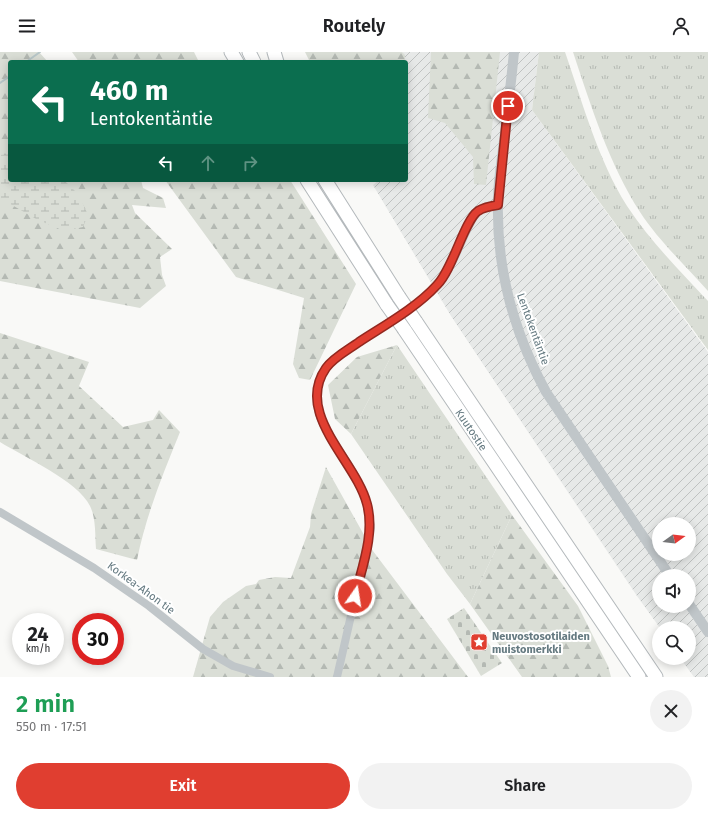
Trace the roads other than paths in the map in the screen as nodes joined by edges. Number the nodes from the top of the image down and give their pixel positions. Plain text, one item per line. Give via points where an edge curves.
1 (514, 52) edge
2 (308, 182) edge
3 (326, 182) edge
4 (334, 182) edge
5 (498, 205) junction
6 (399, 297) junction
7 (0, 512) edge
8 (665, 569) edge
9 (695, 613) edge
10 (708, 632) edge
11 (270, 677) edge
12 (337, 677) edge
13 (639, 677) edge
14 (656, 677) edge

1 - 5 street, Lentokentäntie
2 - 13 highway, Kuutostie, bridge via 387,305
3 - 6 highway, Kuutostie
4 - 6 highway
5 - 8 street, Lentokentäntie via 499,244 507,293 533,368 560,414
5 - 12 street via 487,206 477,212 437,285 338,356 326,368 318,383 319,414 362,489 371,528
6 - 14 highway, Kuutostie, bridge
7 - 11 street, Korkea-Ahon tie via 149,606 203,649 233,666
9 - 10 street

